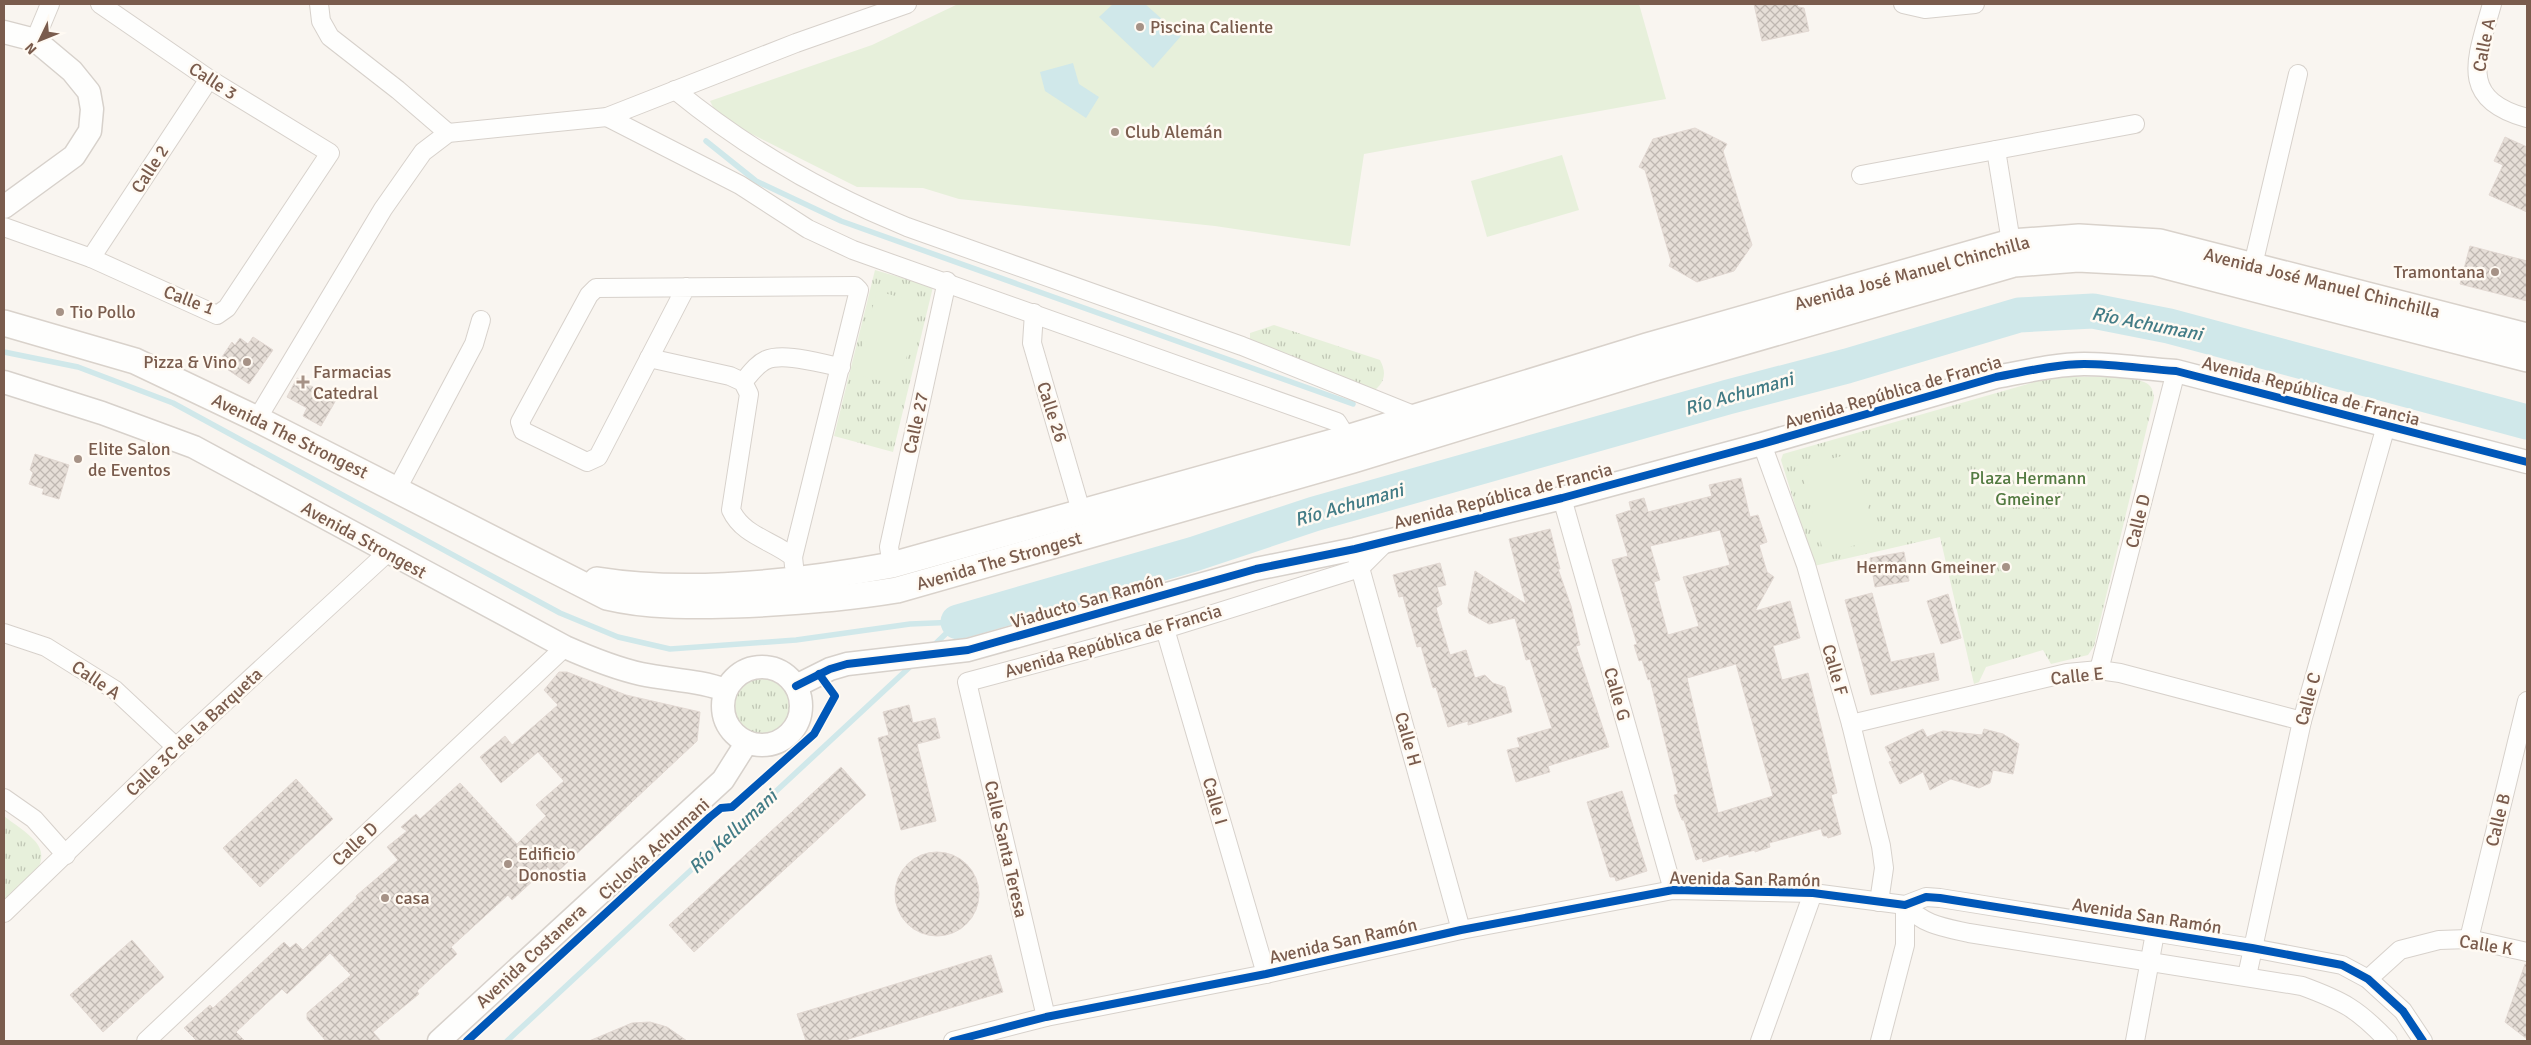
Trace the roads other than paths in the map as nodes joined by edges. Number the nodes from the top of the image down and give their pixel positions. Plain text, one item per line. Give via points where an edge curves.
1 (50, 4) edge
2 (100, 4) edge
3 (319, 4) edge
4 (907, 4) edge
5 (1903, 4) edge
6 (1975, 4) edge
7 (2492, 4) edge
8 (4, 32) edge
9 (35, 40) junction
10 (2298, 74) dead end
11 (209, 79) junction
12 (676, 90) junction
13 (607, 117) junction
14 (2527, 118) edge
15 (2135, 124) dead end
16 (448, 133) junction
17 (1996, 150) junction
18 (330, 153) joint
19 (1861, 175) dead end
20 (4, 207) edge
21 (4, 227) edge
22 (2013, 253) junction
23 (91, 258) junction
24 (2251, 276) junction
25 (947, 281) junction
26 (686, 288) junction
27 (1034, 312) junction
28 (480, 320) dead end
29 (4, 323) edge
30 (2527, 336) edge
31 (649, 358) junction
32 (2527, 359) edge
33 (841, 367) junction
34 (2176, 371) junction
35 (4, 382) edge
36 (744, 382) junction
37 (257, 419) junction
38 (2386, 426) junction
39 (1424, 427) junction
40 (1762, 444) junction
41 (1350, 449) junction
42 (2527, 462) edge
43 (397, 489) junction
44 (1562, 498) junction
45 (1081, 511) junction
46 (1087, 535) junction
47 (1388, 540) joint
48 (387, 553) junction
49 (1358, 559) junction
50 (892, 565) junction
51 (795, 580) junction
52 (897, 590) junction
53 (1164, 629) junction
54 (4, 633) edge
55 (564, 647) junction
56 (2099, 670) junction
57 (967, 682) joint
58 (796, 686) junction
59 (725, 690) junction
60 (2527, 701) edge
61 (2302, 721) junction
62 (1851, 724) junction
63 (747, 742) junction
64 (176, 747) junction
65 (4, 798) edge
66 (66, 856) junction
67 (1673, 890) junction
68 (1813, 893) junction
69 (1879, 902) junction
70 (1905, 905) junction
71 (4, 913) edge
72 (1461, 930) junction
73 (2155, 933) junction
74 (2469, 939) junction
75 (2252, 948) junction
76 (2527, 952) edge
77 (2150, 960) junction
78 (1266, 974) junction
79 (2248, 976) junction
80 (2368, 979) junction
81 (1046, 1017) junction
82 (146, 1041) edge
83 (439, 1041) edge
84 (952, 1041) edge
85 (1760, 1041) edge
86 (1880, 1041) edge
87 (2135, 1041) edge
88 (2388, 1041) edge
89 (2423, 1041) edge

1 - 9 street
2 - 11 street, Calle 3
3 - 16 street via 321,21 330,36
4 - 12 street
5 - 6 street via 1925,9
7 - 14 street, Calle A via 2478,57 2477,81 2486,98
8 - 9 street
9 - 20 street via 72,71 89,92 92,109 90,131 74,156
10 - 24 street
11 - 18 street, Calle 3
11 - 23 street, Calle 2
12 - 13 street
12 - 39 street via 753,149 856,206 1242,346
13 - 16 street
13 - 25 street via 740,185 808,229 853,250
15 - 17 street
16 - 37 street via 423,152 383,209
17 - 19 street
17 - 22 street
18 - 23 street, Calle 1 via 227,308 217,315
21 - 23 street, Calle 1
22 - 24 main road, Avenida José Manuel Chinchilla via 2154,263
22 - 39 main road, Avenida José Manuel Chinchilla via 1650,357
24 - 30 main road, Avenida José Manuel Chinchilla
24 - 32 main road, Avenida José Manuel Chinchilla
25 - 27 street
25 - 50 street, Calle 27 via 889,547
26 - 31 street
26 - 31 street via 596,288 589,295 520,427 587,462 592,461 598,457
26 - 33 street via 855,286 859,290
27 - 41 street via 1337,422
27 - 45 street, Calle 26 via 1032,344
28 - 43 street via 474,344
29 - 37 main road, Avenida The Strongest via 134,362
31 - 36 street
33 - 36 street via 786,357 767,359
33 - 51 street
34 - 38 street, Avenida República de Francia
34 - 40 street, Avenida República de Francia via 2131,365 2081,364 2030,370
34 - 56 street, Calle D
35 - 48 street, Avenida Strongest via 194,447
36 - 51 street via 749,394 731,510 743,528
37 - 43 main road, Avenida The Strongest
38 - 42 street, Avenida República de Francia
38 - 61 street, Calle C
39 - 41 main road, Avenida The Strongest
40 - 44 street, Avenida República de Francia
40 - 62 street, Calle F via 1806,565
41 - 45 main road, Avenida The Strongest
41 - 46 main road, Avenida The Strongest
43 - 51 main road, Avenida The Strongest via 565,575 648,585
44 - 47 street, Avenida República de Francia
44 - 67 street, Calle G
45 - 46 main road
45 - 50 main road, Avenida The Strongest
46 - 52 main road, Avenida The Strongest
47 - 49 street, Viaducto San Ramón
48 - 55 street, Avenida Strongest
48 - 64 street, Calle 3C de la Barqueta
49 - 53 street, Avenida República de Francia
49 - 58 street, Viaducto San Ramón via 1256,569 968,650 847,664
49 - 72 street, Calle H
50 - 51 main road, Avenida The Strongest
50 - 52 main road
51 - 52 main road, Avenida The Strongest via 845,599
53 - 57 street, Avenida República de Francia
53 - 78 street, Calle I
54 - 64 street, Calle A via 46,647 115,690
55 - 59 street, Avenida Strongest via 609,666 709,684
55 - 82 street, Calle D
56 - 61 street, Calle E
56 - 62 street, Calle E via 2067,673
57 - 81 street, Calle Santa Teresa
58 - 59 street via 780,670 756,667 732,679
58 - 63 street via 801,707 793,730 772,744
59 - 63 street via 722,700 725,720 738,737
60 - 74 street, Calle B
61 - 75 street, Calle C
62 - 69 street, Calle F via 1881,846 1884,868
63 - 83 street, Avenida Costanera via 723,780
64 - 66 street, Calle 3C de la Barqueta
65 - 66 street via 34,819
66 - 71 street, Calle 3C de la Barqueta
67 - 68 street, Avenida San Ramón
67 - 72 street, Avenida San Ramón
68 - 69 street, Avenida San Ramón
68 - 85 street
69 - 70 street, Avenida San Ramón
70 - 73 street, Avenida San Ramón via 1926,897 1940,898
70 - 77 street via 1925,922 1969,933
70 - 86 street via 1905,945
72 - 78 street, Avenida San Ramón
73 - 75 street, Avenida San Ramón
73 - 77 street
74 - 76 street, Calle K
74 - 80 street, Calle K via 2439,940 2400,950
75 - 79 street, Calle C
75 - 80 street, Avenida San Ramón via 2342,965
77 - 79 street
77 - 87 street
78 - 81 street, Avenida San Ramón
79 - 88 street via 2302,986 2340,1000 2366,1018
80 - 89 street, Avenida San Ramón via 2403,1011
81 - 84 street, Avenida San Ramón

